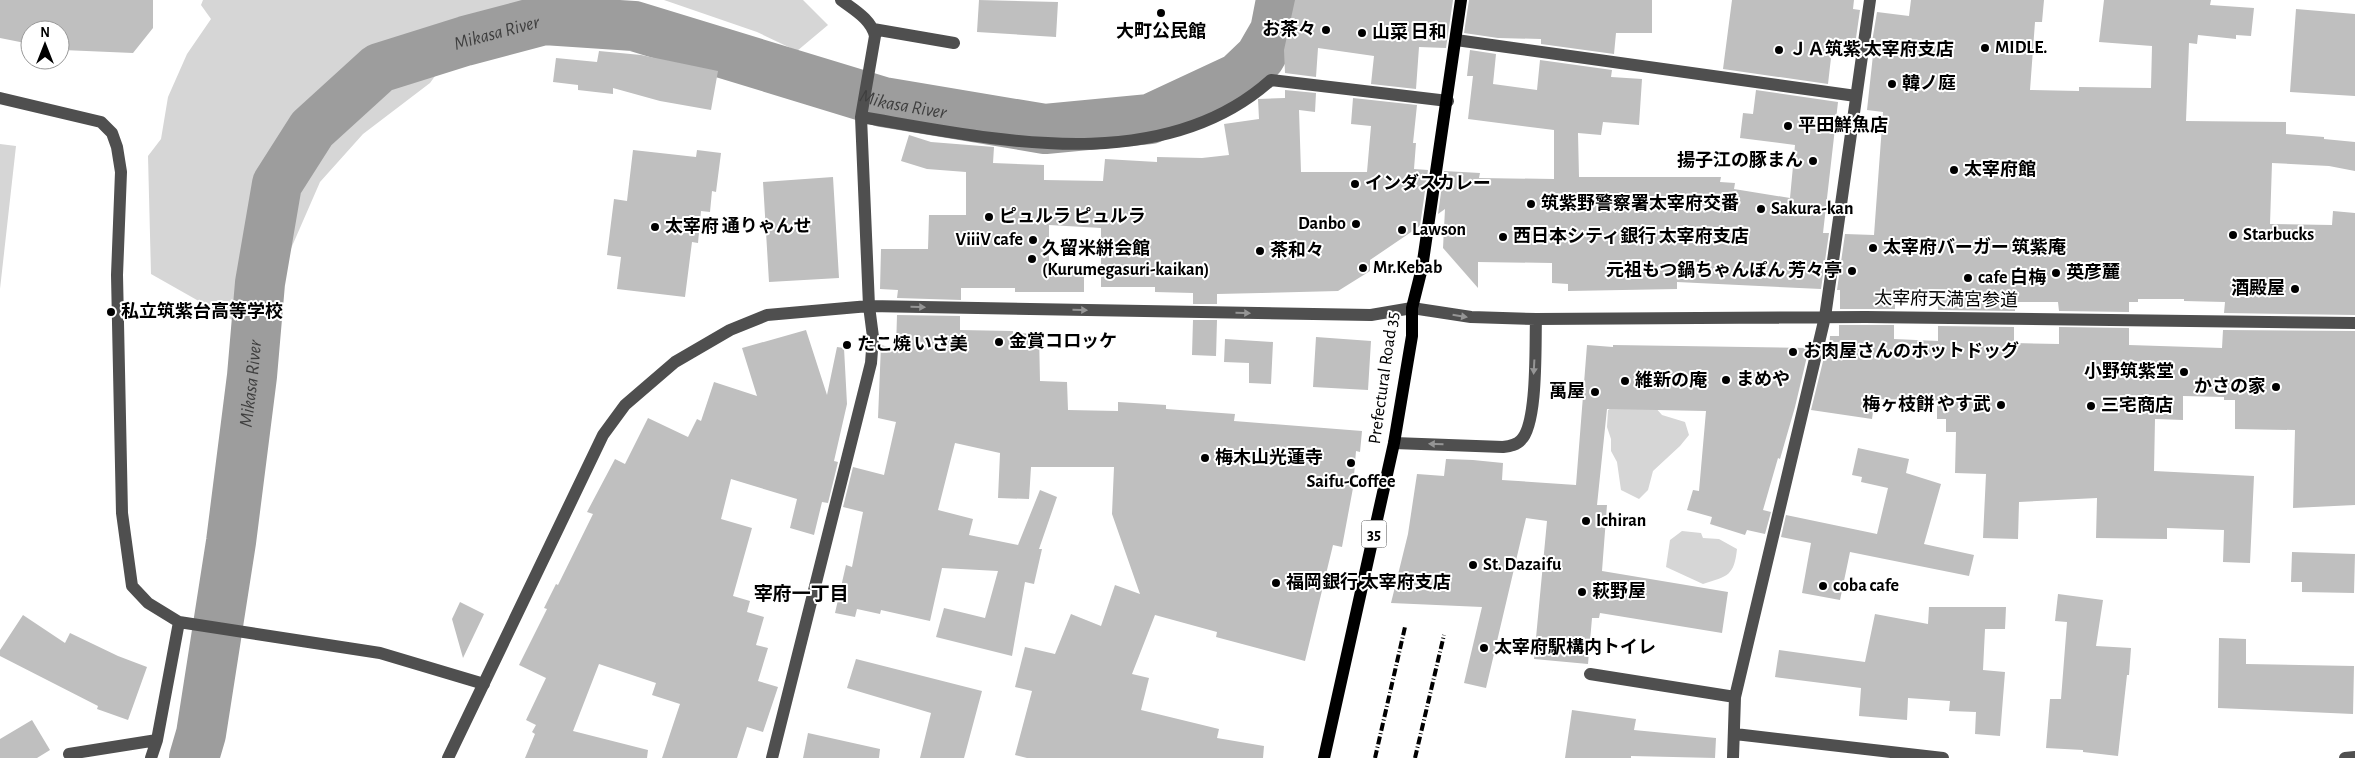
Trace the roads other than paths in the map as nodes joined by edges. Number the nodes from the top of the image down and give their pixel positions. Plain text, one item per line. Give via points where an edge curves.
1 (841, 0) edge
2 (1461, 0) edge
3 (1870, 0) edge
4 (874, 33) junction
5 (1456, 40) junction
6 (954, 43) dead end
7 (1856, 96) junction
8 (0, 98) edge
9 (1448, 101) junction
10 (862, 114) junction
11 (869, 306) junction
12 (1412, 308) junction
13 (1825, 317) junction
14 (1536, 319) junction
15 (2355, 323) edge
16 (1394, 442) junction
17 (179, 622) junction
18 (1590, 674) dead end
19 (484, 684) junction
20 (1735, 697) junction
21 (1735, 734) junction
22 (157, 740) junction
23 (69, 754) dead end
24 (2355, 757) edge
25 (151, 758) edge
26 (448, 758) edge
27 (772, 758) edge
28 (1324, 758) edge
29 (1733, 758) edge
30 (1943, 758) edge
31 (2344, 758) edge

1 - 4 street via 863,16
2 - 5 main road, Prefectural Road 35 / 35
3 - 7 street
4 - 6 street
4 - 10 street
5 - 7 street
5 - 9 main road, Prefectural Road 35 / 35
7 - 13 street
8 - 17 street via 100,122 112,133 117,147 121,172 117,275 125,542 132,586 148,603
9 - 10 street via 1271,80 1233,108 1170,134 1116,141 1050,143 985,138
9 - 12 main road, Prefectural Road 35 / 35 via 1422,268
10 - 11 street
11 -> 12 street, 太宰府天満宮参道 via 1371,315
11 - 19 street, 太宰府天満宮参道 via 767,316 730,330 676,362 624,405 603,435
11 - 27 street via 872,363
12 -> 14 street, 太宰府天満宮参道 via 1471,317
12 - 16 main road, Prefectural Road 35 / 35 via 1412,336
13 - 14 street, 太宰府天満宮参道
13 - 15 street, 太宰府天満宮参道
13 - 20 street
14 -> 16 street via 1532,405 1527,432 1521,441 1504,447
16 - 28 main road, Prefectural Road 35 / 35
17 - 19 street via 380,653
17 - 22 street
18 - 20 street
19 - 26 street, 太宰府天満宮参道
20 - 21 street
21 - 29 street
21 - 30 street
22 - 23 street
22 - 25 street
24 - 31 street

